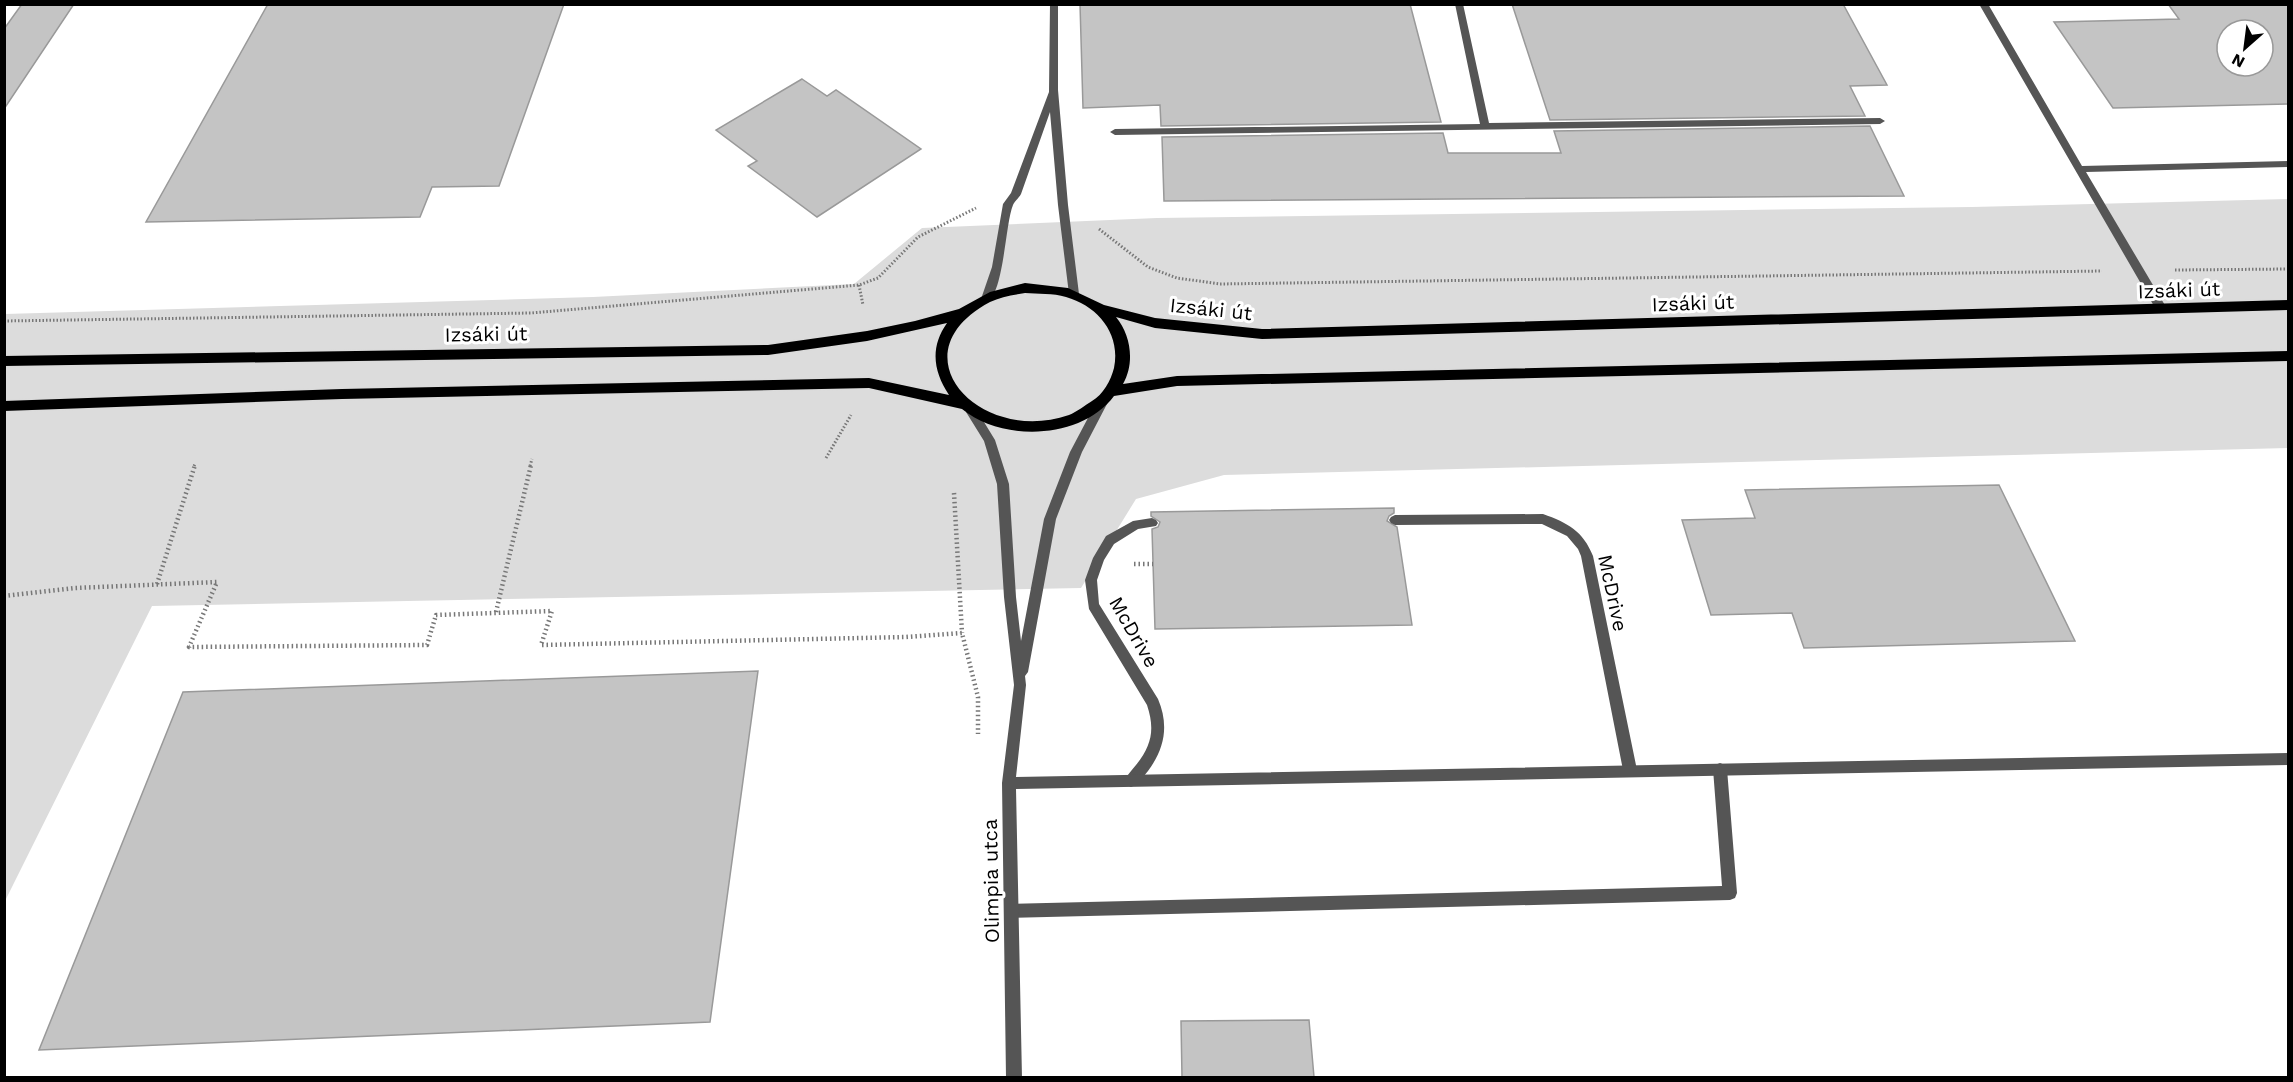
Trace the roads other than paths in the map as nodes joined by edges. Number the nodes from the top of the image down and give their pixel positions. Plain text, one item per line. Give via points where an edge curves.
1 (1054, 4) edge
2 (1459, 4) edge
3 (1983, 4) edge
4 (1053, 90) junction
5 (1880, 121) dead end
6 (1485, 127) junction
7 (1115, 132) dead end
8 (2289, 164) edge
9 (2080, 170) junction
10 (1074, 294) junction
11 (986, 299) junction
12 (2289, 305) edge
13 (1102, 309) junction
14 (2162, 310) junction
15 (964, 313) junction
16 (2289, 357) edge
17 (4, 362) edge
18 (1107, 396) junction
19 (4, 406) edge
20 (966, 408) junction
21 (1395, 520) dead end
22 (1152, 523) dead end
23 (1020, 685) junction
24 (2289, 759) edge
25 (1720, 769) junction
26 (1630, 771) junction
27 (1131, 780) junction
28 (1009, 783) junction
29 (1011, 911) junction
30 (1014, 1077) edge

1 - 4 street
2 - 6 street
3 - 9 street
4 - 10 street
4 - 11 street via 1016,194 1008,204 997,267
5 - 6 street
6 - 7 street
8 - 9 street
9 - 14 street
10 - 11 main road via 1025,288
10 - 13 main road
11 - 15 main road
12 - 14 main road, Izsáki út
13 - 14 main road, Izsáki út via 1155,323 1262,334
13 - 18 main road via 1120,331 1124,344 1123,369
15 - 17 main road, Izsáki út via 919,328 768,350
15 - 20 main road via 947,335 941,360 946,383
16 - 18 main road via 1177,381
18 - 20 main road via 1077,417 1031,428 999,423
18 - 23 street, Olimpia utca via 1076,452 1050,519
19 - 20 main road via 342,394 869,383
20 - 23 street, Olimpia utca via 989,440 1003,484
21 - 26 street, McDrive via 1533,518 1561,526 1578,539 1587,556
22 - 27 street, McDrive via 1137,524 1110,540 1091,580 1093,605 1160,721 1154,752
23 - 28 street, Olimpia utca
24 - 25 street
25 - 26 street
25 - 29 street via 1730,893
26 - 27 street
27 - 28 street
28 - 29 street, Olimpia utca
29 - 30 street, Olimpia utca

